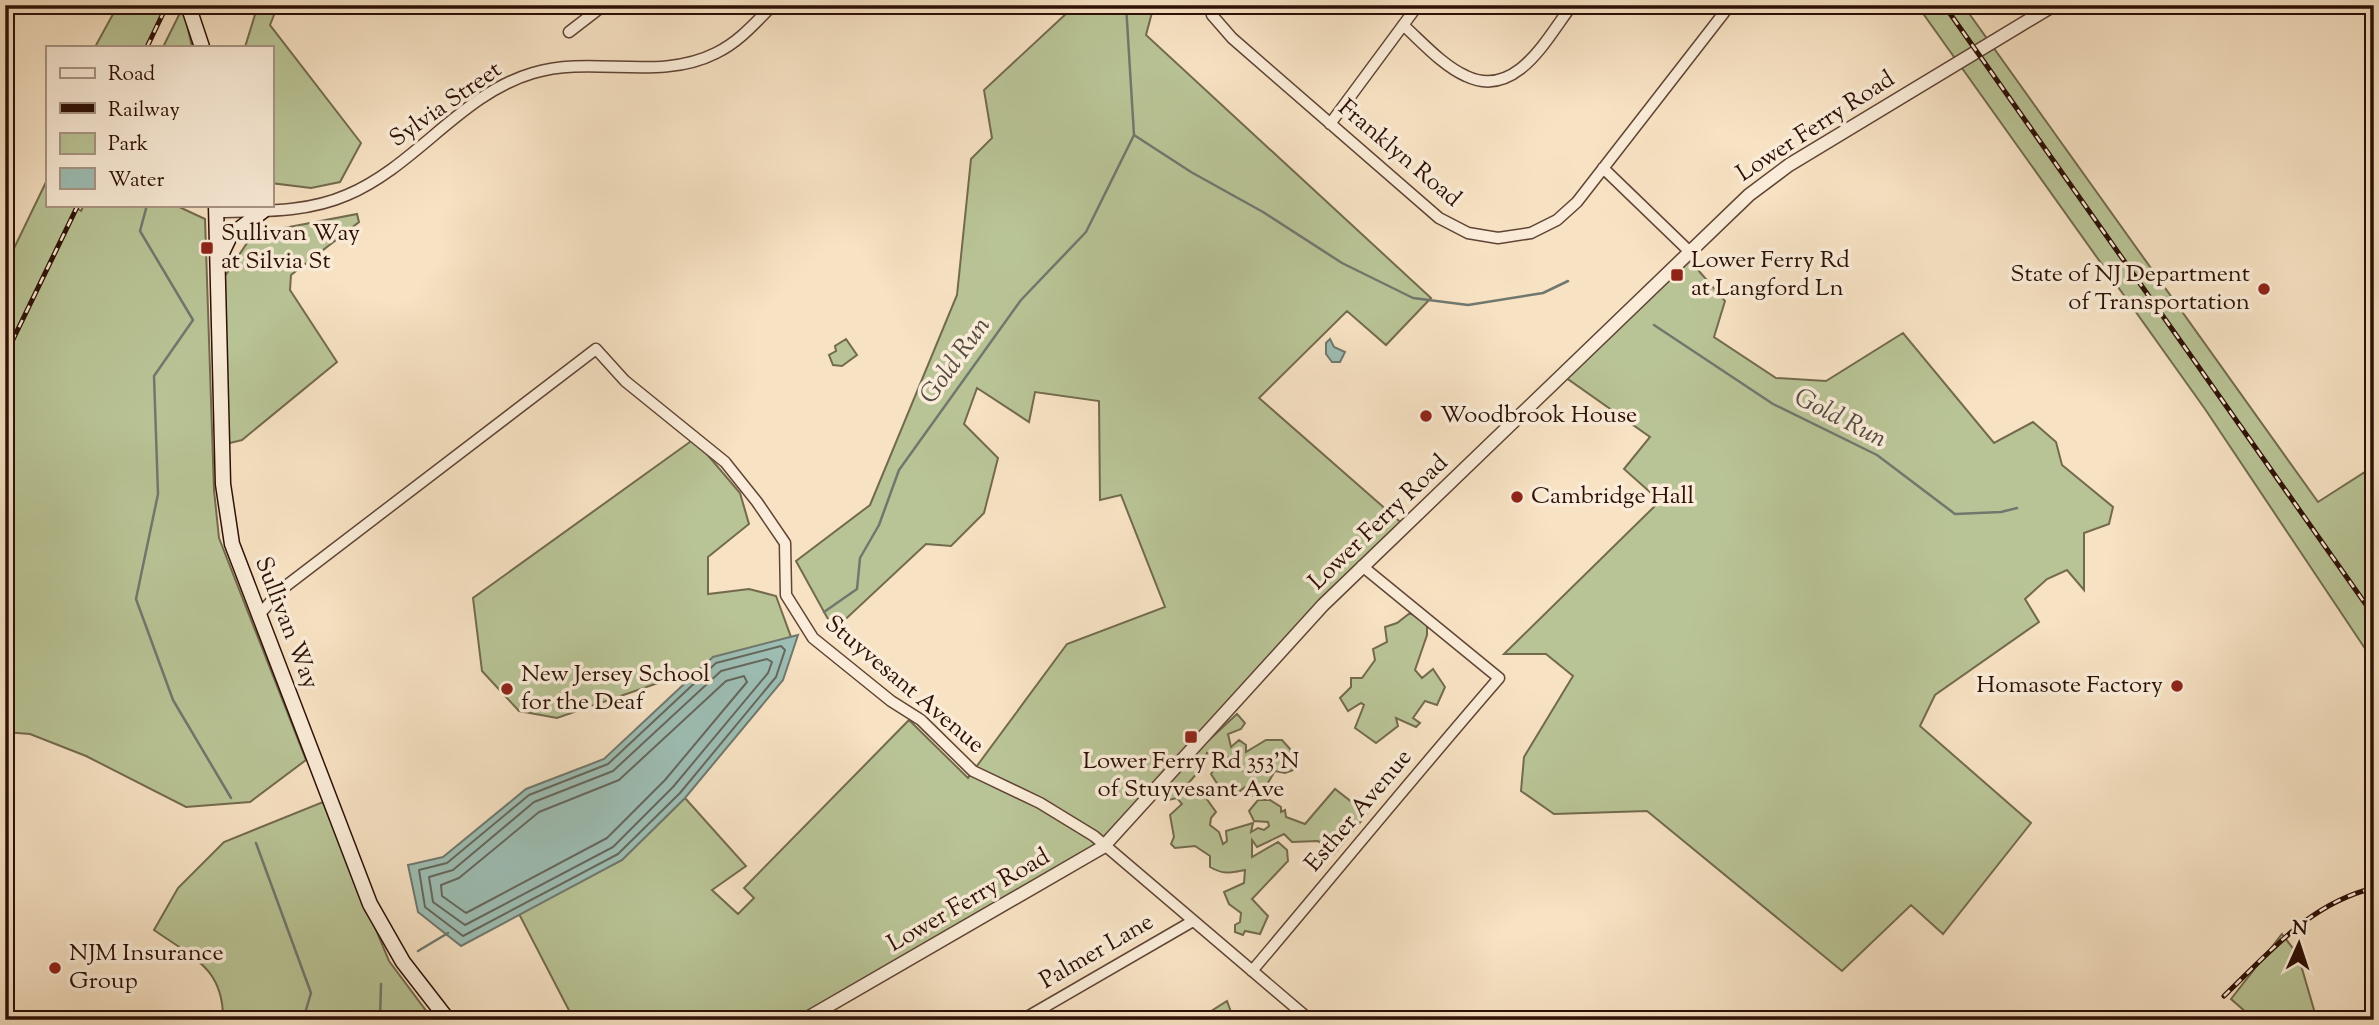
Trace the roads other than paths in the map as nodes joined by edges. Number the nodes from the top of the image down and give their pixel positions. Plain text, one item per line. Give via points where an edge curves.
1 (188, 5) edge
2 (604, 5) edge
3 (772, 5) edge
4 (1210, 5) edge
5 (1418, 5) edge
6 (1572, 5) edge
7 (1730, 5) edge
8 (2054, 5) edge
9 (1403, 25) junction
10 (569, 32) dead end
11 (202, 46) edge
12 (1330, 124) junction
13 (1603, 168) junction
14 (216, 208) edge
15 (258, 208) edge
16 (1690, 252) junction
17 (218, 262) junction
18 (1362, 566) junction
19 (258, 616) junction
20 (1103, 846) junction
21 (1193, 921) junction
22 (1252, 971) junction
23 (448, 1020) edge
24 (804, 1020) edge
25 (1022, 1020) edge
26 (1310, 1020) edge

1 - 11 main road
2 - 10 street
3 - 15 street, Sylvia Street via 730,45 687,64 572,66 517,78 365,187 308,207
4 - 12 street, Franklyn Road via 1217,22
5 - 9 street
6 - 9 street via 1526,65 1497,81 1467,77
7 - 13 street, Franklyn Road
8 - 16 street, Lower Ferry Road via 1778,172
9 - 12 street
12 - 13 street, Franklyn Road via 1439,218 1484,236 1515,236 1546,226 1570,210
13 - 16 street
14 - 15 street, Sylvia Street
14 - 17 main road, Sullivan Way
15 - 17 main road via 234,232
16 - 18 street, Lower Ferry Road
17 - 19 main road, Sullivan Way via 225,504 238,563
18 - 20 street, Lower Ferry Road
18 - 22 street, Esther Avenue via 1499,678
19 - 20 street, Stuyvesant Avenue via 282,589 596,349 625,381 725,462 757,502 785,542 786,595 813,638 921,720 973,771 1040,803
19 - 23 main road, Sullivan Way via 370,905 408,969
20 - 21 street, Stuyvesant Avenue
20 - 24 street, Lower Ferry Road
21 - 22 street, Stuyvesant Avenue
21 - 25 street, Palmer Lane
22 - 26 street, Stuyvesant Avenue

